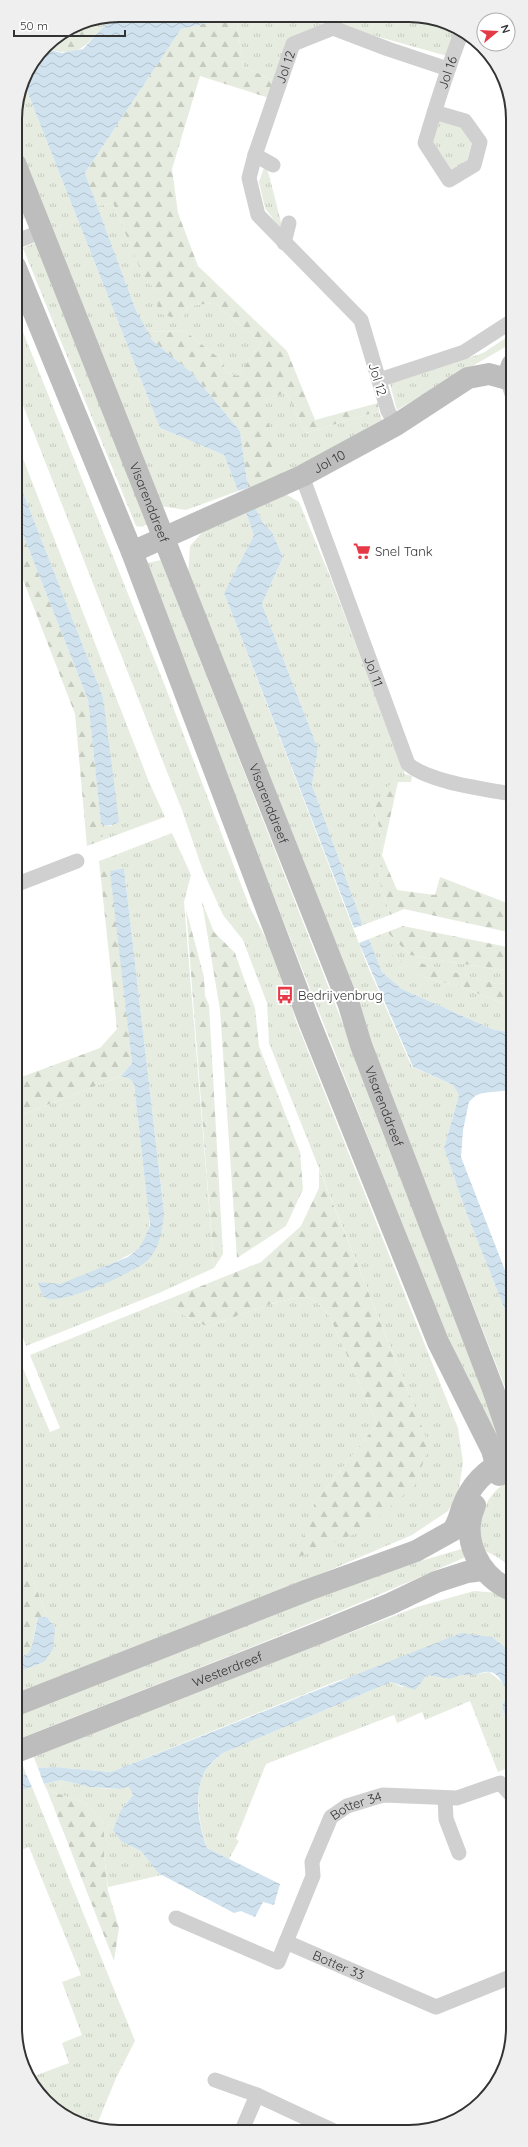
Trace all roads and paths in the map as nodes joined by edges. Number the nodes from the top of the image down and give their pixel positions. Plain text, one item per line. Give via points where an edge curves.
1 (459, 36) edge
2 (448, 69) junction
3 (434, 112) dead end
4 (255, 155) junction
5 (273, 166) dead end
6 (22, 181) edge
7 (289, 223) dead end
8 (42, 231) junction
9 (22, 239) edge
10 (284, 243) junction
11 (22, 283) edge
12 (506, 325) edge
13 (506, 378) edge
14 (379, 380) junction
15 (396, 425) junction
16 (302, 476) junction
17 (165, 538) junction
18 (132, 552) junction
19 (506, 793) edge
20 (77, 861) dead end
21 (22, 883) edge
22 (506, 1426) edge
23 (505, 1467) edge
24 (463, 1529) junction
25 (481, 1565) junction
26 (506, 1575) edge
27 (506, 1588) edge
28 (22, 1703) edge
29 (22, 1750) edge
30 (506, 1789) edge
31 (445, 1798) junction
32 (459, 1853) dead end
33 (176, 1918) dead end
34 (286, 1942) junction
35 (506, 1979) edge
36 (215, 2080) dead end
37 (257, 2095) junction
38 (244, 2125) edge
39 (321, 2125) edge

1 - 2 street, Jol 16
2 - 3 street, Jol 16
2 - 4 street, Jol 12 via 333,28 293,44
4 - 5 street
4 - 10 street, Jol 12 via 249,178 258,215
6 - 8 main road, Visarenddreef
7 - 10 street
8 - 9 street
8 - 17 main road, Visarenddreef
10 - 14 street, Jol 12 via 361,320
11 - 18 main road
12 - 14 street via 464,352
13 - 15 main road, Jol 10 via 489,374 468,378
14 - 15 street, Jol 12 via 388,411
15 - 16 main road, Jol 10
16 - 17 main road, Jol 10
16 - 19 street, Jol 11 via 408,764 414,769 443,779
17 - 18 main road, Jol 10
17 - 22 main road, Visarenddreef via 349,1006 361,1046 494,1389
18 - 23 main road via 309,1021 438,1342 492,1450
20 - 21 street
23 - 24 main road via 485,1487
24 - 25 main road
24 - 28 main road via 458,1541 438,1551 416,1551 308,1590
25 - 26 main road via 491,1565
25 - 27 main road via 493,1581
25 - 29 main road, Westerdreef via 451,1570 436,1582 390,1604
30 - 31 street, Botter 34 via 500,1783 458,1798
31 - 32 street via 446,1818
31 - 34 street, Botter 34 via 383,1795 347,1806 331,1817 312,1862 313,1876
33 - 34 street via 278,1962
34 - 35 street, Botter 33 via 436,2007
36 - 37 street
37 - 38 street
37 - 39 street

